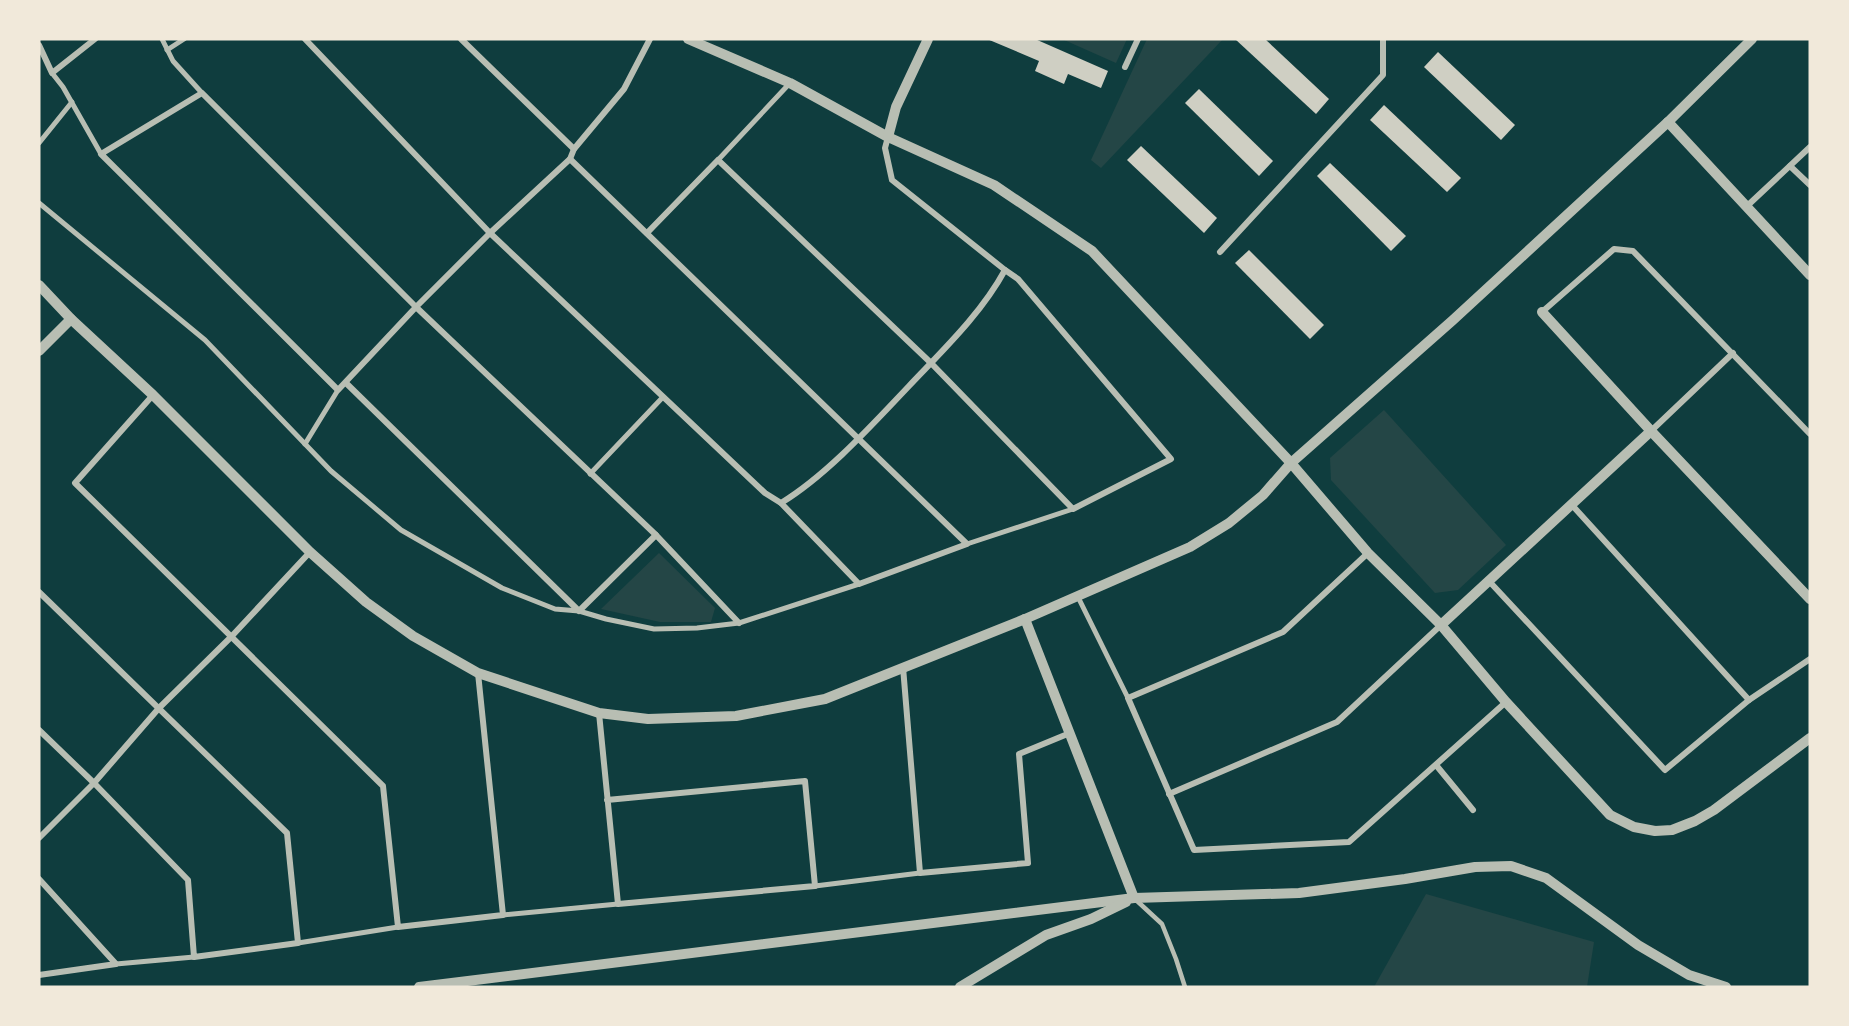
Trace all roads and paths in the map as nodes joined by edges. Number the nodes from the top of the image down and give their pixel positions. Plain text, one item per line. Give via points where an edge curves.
1 (95, 39) edge
2 (162, 39) edge
3 (184, 39) edge
4 (305, 39) edge
5 (460, 39) edge
6 (650, 39) edge
7 (688, 39) edge
8 (928, 39) edge
9 (1138, 39) edge
10 (1383, 39) edge
11 (1752, 39) edge
12 (39, 45) edge
13 (167, 50) junction
14 (1125, 68) dead end
15 (52, 73) junction
16 (790, 83) junction
17 (202, 93) junction
18 (72, 102) junction
19 (1668, 122) junction
20 (888, 137) junction
21 (39, 143) edge
22 (1810, 147) edge
23 (574, 149) junction
24 (101, 154) junction
25 (570, 159) junction
26 (718, 160) junction
27 (1790, 166) junction
28 (1810, 185) edge
29 (39, 204) edge
30 (1746, 207) junction
31 (490, 233) junction
32 (647, 233) junction
33 (1220, 252) dead end
34 (1005, 270) junction
35 (1810, 275) edge
36 (39, 285) edge
37 (416, 307) junction
38 (1542, 312) joint
39 (71, 319) junction
40 (39, 351) edge
41 (1733, 353) junction
42 (930, 363) junction
43 (346, 383) junction
44 (338, 390) junction
45 (153, 395) junction
46 (663, 397) junction
47 (1651, 431) junction
48 (1810, 434) edge
49 (859, 439) junction
50 (305, 444) junction
51 (1291, 463) junction
52 (590, 474) junction
53 (781, 503) junction
54 (1571, 504) junction
55 (1073, 509) junction
56 (656, 534) junction
57 (967, 544) junction
58 (310, 552) junction
59 (1368, 553) junction
60 (1488, 580) junction
61 (859, 584) junction
62 (39, 592) edge
63 (1077, 595) junction
64 (1810, 599) edge
65 (579, 611) junction
66 (1025, 619) junction
67 (739, 622) junction
68 (1441, 625) junction
69 (231, 637) junction
70 (1810, 659) edge
71 (903, 667) junction
72 (478, 673) junction
73 (1128, 698) junction
74 (1749, 700) junction
75 (1506, 702) junction
76 (159, 708) junction
77 (599, 713) junction
78 (39, 730) edge
79 (1071, 733) junction
80 (1810, 738) edge
81 (1436, 765) junction
82 (94, 783) junction
83 (1169, 794) junction
84 (607, 800) junction
85 (1473, 810) dead end
86 (39, 838) edge
87 (920, 873) junction
88 (39, 879) edge
89 (815, 886) junction
90 (1134, 898) junction
91 (618, 904) junction
92 (503, 915) junction
93 (398, 927) junction
94 (298, 943) junction
95 (194, 957) junction
96 (116, 964) junction
97 (39, 975) edge
98 (419, 987) edge
99 (960, 987) edge
100 (1185, 987) edge
101 (1726, 987) edge

1 - 15 street
2 - 13 street
3 - 13 street
4 - 31 street
5 - 23 street
6 - 23 street via 624,89
7 - 16 street
8 - 20 street via 896,107
9 - 14 street
10 - 33 street via 1383,75
11 - 19 street
12 - 15 street
13 - 17 street
15 - 18 street
16 - 20 street
16 - 26 street
17 - 24 street
17 - 37 street
18 - 21 street
18 - 24 street
19 - 30 street
19 - 51 street via 1454,320
20 - 34 street via 885,148 892,180
20 - 51 street via 994,185 1092,251
22 - 27 street
23 - 25 street
24 - 44 street
25 - 31 street
25 - 32 street
26 - 32 street
26 - 42 street
27 - 28 street
27 - 30 street
29 - 50 street via 205,340
30 - 35 street
31 - 37 street
31 - 46 street
32 - 49 street
34 - 42 street via 961,331
34 - 55 street via 1018,279 1171,459
36 - 39 street
37 - 43 street
37 - 52 street
38 - 41 street via 1614,249 1633,251
38 - 47 street
39 - 40 street
39 - 45 street
41 - 47 street
41 - 48 street
42 - 49 street
42 - 55 street
43 - 44 street
43 - 65 street
44 - 50 street
45 - 58 street
45 - 69 street via 75,483
46 - 52 street
46 - 53 street via 765,493
47 - 54 street
47 - 64 street
49 - 53 street
49 - 57 street
50 - 65 street via 401,530 502,588 555,609
51 - 59 street
51 - 63 street via 1263,495 1210,535
52 - 56 street
53 - 61 street
54 - 60 street
54 - 74 street
55 - 57 street
56 - 65 street
56 - 67 street
57 - 61 street
58 - 69 street
58 - 72 street via 366,602 413,636
59 - 68 street
59 - 73 street via 1283,632
60 - 68 street
60 - 74 street via 1665,770
61 - 67 street
62 - 76 street
63 - 66 street
63 - 73 street
65 - 67 street via 654,629
66 - 71 street
66 - 79 street
68 - 75 street
68 - 83 street via 1338,722
69 - 76 street
69 - 93 street via 383,786
70 - 74 street
71 - 77 street via 825,699 735,716 648,718
71 - 87 street
72 - 77 street
72 - 92 street
73 - 83 street
75 - 80 street via 1610,815 1634,827 1654,831 1672,830 1714,810
75 - 81 street
76 - 82 street
76 - 94 street via 287,832
77 - 84 street
78 - 82 street
79 - 87 street via 1019,754 1028,863
79 - 90 street
81 - 83 street via 1349,842 1194,850
81 - 85 street
82 - 86 street
82 - 95 street via 188,880
84 - 89 street via 805,781
84 - 91 street
87 - 89 street
88 - 96 street
89 - 91 street
90 - 98 street
90 - 99 street via 1046,935
90 - 100 lane via 1162,924
90 - 101 street via 1299,893 1475,867 1511,866 1546,878 1638,945 1689,975
91 - 92 street
92 - 93 street
93 - 94 street
94 - 95 street
95 - 96 street
96 - 97 street

